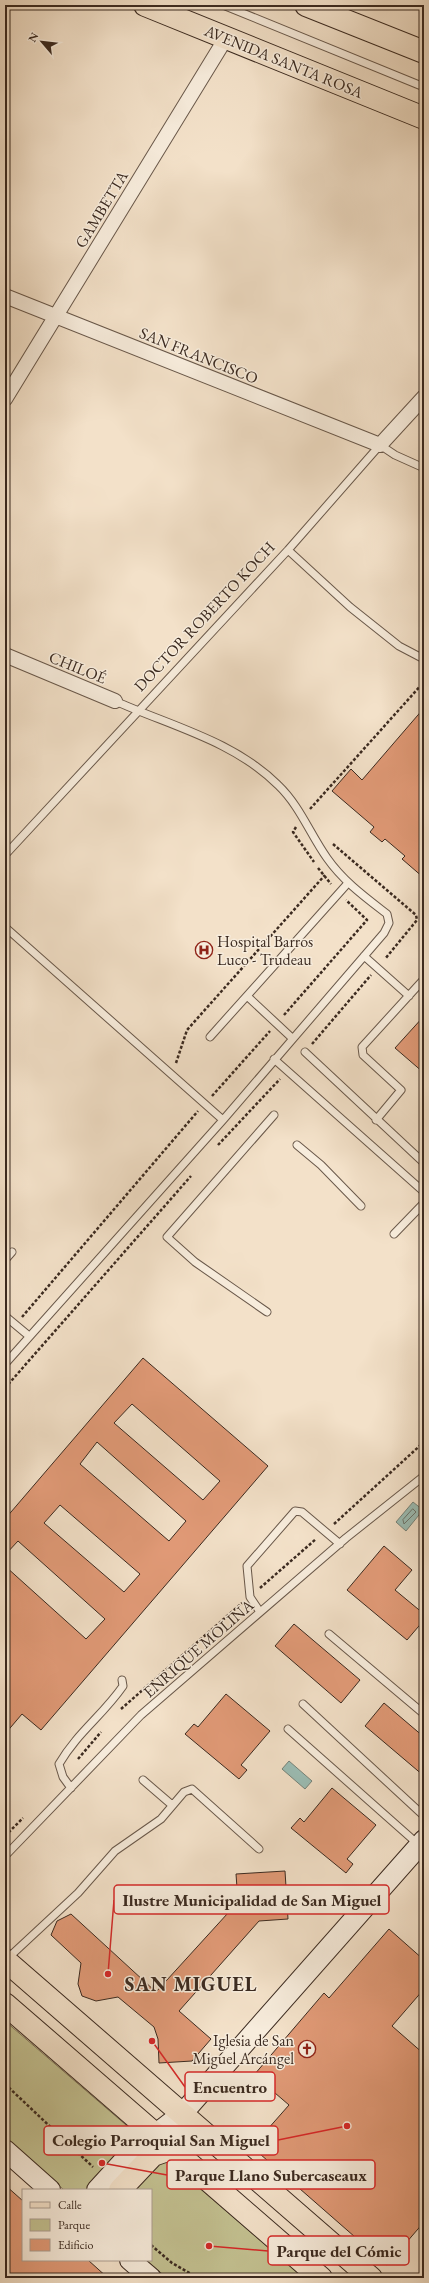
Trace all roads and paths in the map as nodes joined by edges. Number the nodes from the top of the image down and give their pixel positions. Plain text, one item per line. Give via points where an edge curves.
1 (145, 5) edge
2 (223, 5) edge
3 (306, 5) edge
4 (226, 38) junction
5 (424, 52) edge
6 (424, 86) edge
7 (424, 118) edge
8 (5, 296) edge
9 (55, 316) junction
10 (424, 397) edge
11 (5, 399) edge
12 (380, 445) junction
13 (424, 468) edge
14 (424, 475) edge
15 (424, 492) edge
16 (288, 550) junction
17 (5, 655) edge
18 (420, 657) joint
19 (115, 701) joint
20 (138, 711) junction
21 (309, 810) junction
22 (312, 816) dead end
23 (304, 818) junction
24 (331, 842) dead end
25 (5, 855) edge
26 (333, 866) junction
27 (348, 883) junction
28 (367, 920) dead end
29 (5, 927) edge
30 (364, 956) junction
31 (378, 967) junction
32 (424, 979) edge
33 (247, 996) junction
34 (409, 996) junction
35 (276, 1024) junction
36 (210, 1038) dead end
37 (292, 1038) junction
38 (305, 1052) joint
39 (274, 1059) junction
40 (288, 1071) junction
41 (172, 1075) junction
42 (205, 1104) junction
43 (274, 1116) dead end
44 (223, 1120) junction
45 (376, 1120) junction
46 (297, 1146) dead end
47 (216, 1147) dead end
48 (424, 1163) edge
49 (196, 1170) dead end
50 (424, 1192) edge
51 (424, 1203) edge
52 (361, 1206) dead end
53 (394, 1234) dead end
54 (12, 1252) dead end
55 (5, 1260) edge
56 (267, 1312) dead end
57 (5, 1316) edge
58 (16, 1324) junction
59 (29, 1336) junction
60 (5, 1364) edge
61 (5, 1388) edge
62 (424, 1442) edge
63 (424, 1476) edge
64 (324, 1532) junction
65 (340, 1544) junction
66 (250, 1597) junction
67 (260, 1612) junction
68 (329, 1634) dead end
69 (122, 1680) dead end
70 (302, 1704) dead end
71 (118, 1712) dead end
72 (424, 1714) edge
73 (103, 1729) dead end
74 (288, 1729) dead end
75 (62, 1777) junction
76 (143, 1780) dead end
77 (71, 1788) junction
78 (172, 1804) junction
79 (28, 1814) dead end
80 (424, 1816) edge
81 (5, 1836) edge
82 (259, 1849) dead end
83 (420, 1849) edge
84 (5, 1856) edge
85 (5, 1960) edge
86 (5, 2004) edge
87 (5, 2084) edge
88 (182, 2114) junction
89 (156, 2134) junction
90 (173, 2148) junction
91 (5, 2150) edge
92 (96, 2170) dead end
93 (49, 2189) edge
94 (98, 2189) edge
95 (121, 2189) edge
96 (152, 2246) edge
97 (131, 2261) edge
98 (151, 2278) edge
99 (198, 2278) edge
100 (321, 2278) edge
101 (371, 2278) edge

1 - 4 main road, AVENIDA SANTA ROSA
2 - 6 lane
3 - 5 main road
4 - 7 main road, AVENIDA SANTA ROSA
4 - 9 street, GAMBETTA
8 - 9 street, SAN FRANCISCO
9 - 11 street, GAMBETTA
9 - 12 street, SAN FRANCISCO
10 - 12 street, DOCTOR ROBERTO KOCH
12 - 13 lane
12 - 16 lane, DOCTOR ROBERTO KOCH
14 - 15 lane
16 - 18 lane via 350,607 399,646
16 - 20 lane, DOCTOR ROBERTO KOCH
17 - 19 street, CHILOÉ
18 - 21 path via 423,683
19 - 20 lane, CHILOÉ
20 - 23 lane, CHILOÉ via 241,755 279,786
20 - 25 lane, DOCTOR ROBERTO KOCH
21 - 22 path
21 - 23 path
23 - 26 lane, CHILOÉ
24 - 31 path via 416,915 417,920
26 - 27 lane, CHILOÉ
26 - 41 path via 187,1030
27 - 30 lane, CHILOÉ via 387,914 389,923 384,933
27 - 33 lane
28 - 35 path
29 - 41 lane
30 - 31 lane
30 - 37 lane, CHILOÉ
31 - 34 lane
31 - 38 path
32 - 34 lane
33 - 35 lane
33 - 36 lane
34 - 45 lane via 362,1047 363,1055 401,1090
35 - 37 lane
35 - 42 path
37 - 39 lane, CHILOÉ
38 - 45 lane
39 - 40 lane
39 - 44 lane, CHILOÉ
40 - 47 path
40 - 50 lane
41 - 42 lane
42 - 44 lane
42 - 58 path
43 - 56 lane via 167,1237 195,1262
44 - 59 lane, CHILOÉ
45 - 48 lane
46 - 52 lane via 321,1165
49 - 61 path
51 - 53 lane
54 - 55 lane
57 - 58 lane
58 - 59 lane
59 - 60 lane, CHILOÉ
62 - 64 path
63 - 65 lane, ENRIQUE MOLINA
64 - 65 lane
64 - 66 path
64 - 66 lane via 302,1512 295,1512 247,1566
65 - 67 lane, ENRIQUE MOLINA
66 - 67 lane
66 - 71 path
67 - 77 lane, ENRIQUE MOLINA via 141,1716
68 - 72 lane
69 - 75 lane via 123,1686 116,1697 71,1743 59,1764
70 - 80 lane
73 - 75 path
74 - 83 lane
75 - 77 lane
76 - 78 lane
77 - 84 lane, ENRIQUE MOLINA
78 - 82 lane via 184,1792 192,1789
78 - 85 lane via 161,1819 115,1851 73,1899
79 - 81 path
83 - 88 street
85 - 88 main road
86 - 89 main road
87 - 92 path
88 - 89 street
88 - 101 main road
89 - 90 main road
89 - 94 street via 140,2143
90 - 95 main road via 153,2155
90 - 100 main road
91 - 93 street
96 - 99 path via 172,2263
97 - 98 street

